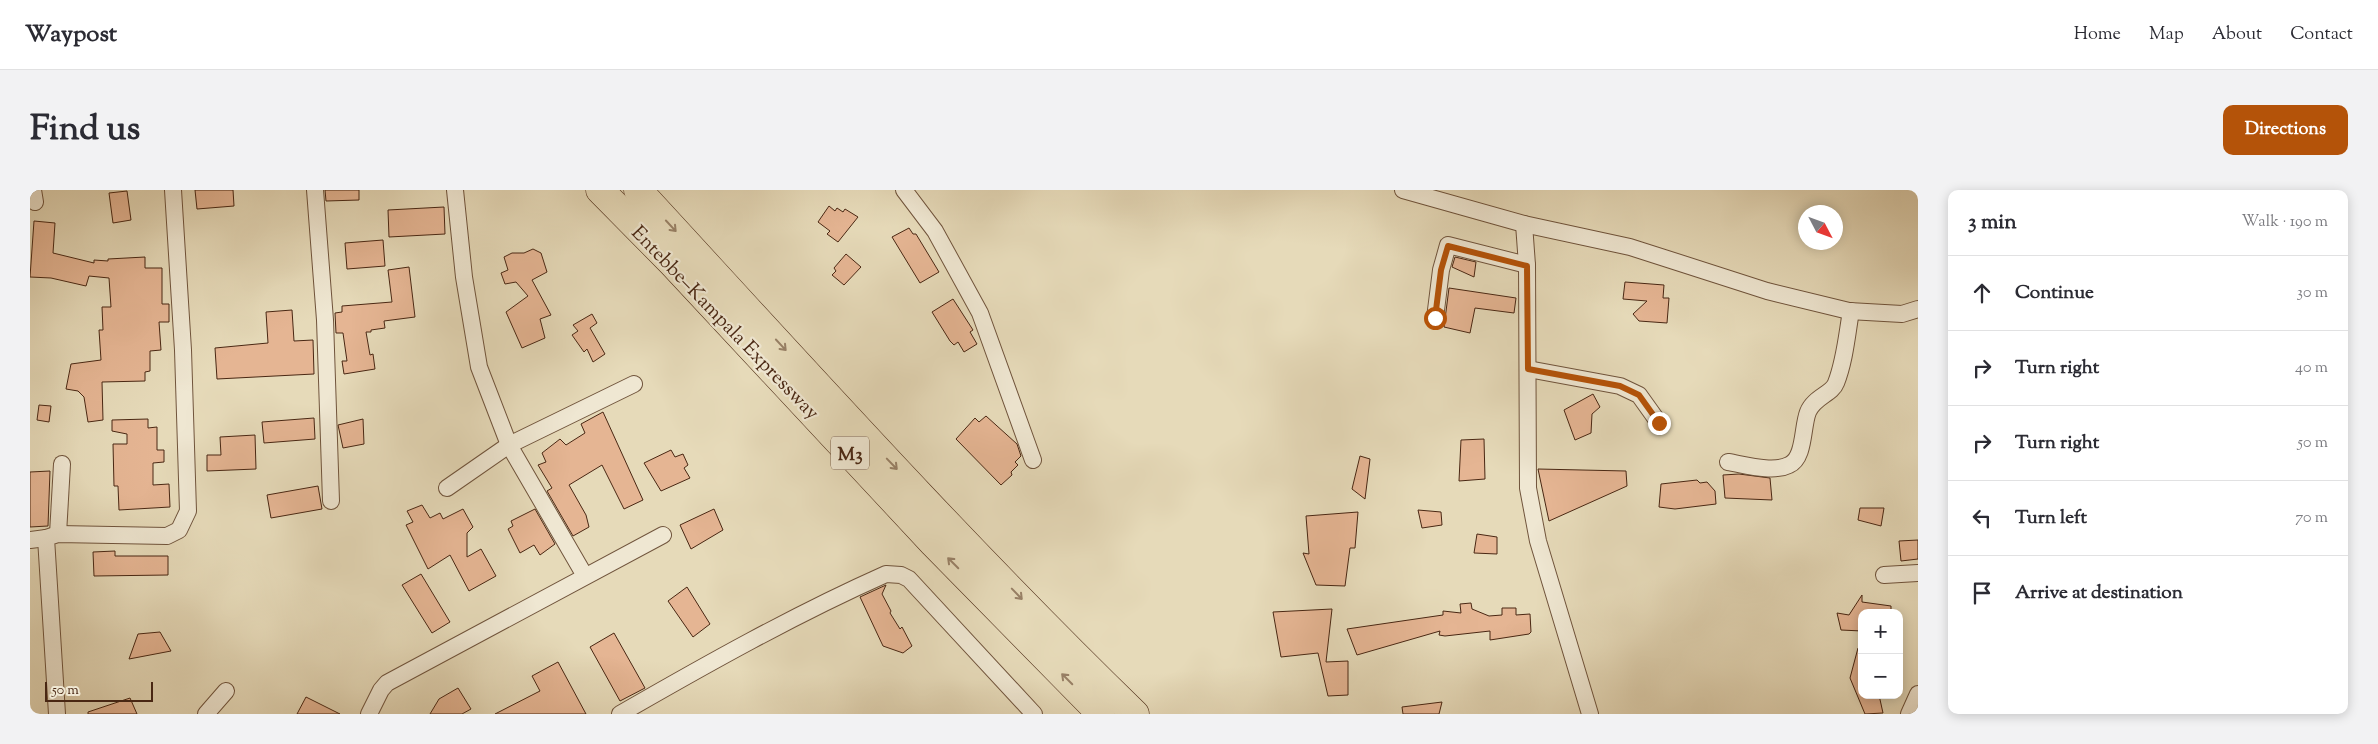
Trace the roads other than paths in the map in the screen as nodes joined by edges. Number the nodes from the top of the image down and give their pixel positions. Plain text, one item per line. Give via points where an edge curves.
1 (173, 190) edge
2 (315, 190) edge
3 (455, 190) edge
4 (600, 190) edge
5 (638, 190) edge
6 (904, 190) edge
7 (1403, 190) edge
8 (1524, 224) junction
9 (1527, 266) junction
10 (1918, 309) edge
11 (1851, 311) junction
12 (1435, 318) dead end
13 (1528, 369) junction
14 (634, 384) dead end
15 (1659, 423) dead end
16 (509, 446) junction
17 (1033, 460) dead end
18 (1728, 462) dead end
19 (62, 464) dead end
20 (447, 488) dead end
21 (331, 501) dead end
22 (664, 535) dead end
23 (45, 537) edge
24 (1918, 573) edge
25 (1884, 575) dead end
26 (585, 576) junction
27 (226, 691) dead end
28 (1918, 694) edge
29 (57, 714) edge
30 (206, 714) edge
31 (369, 714) edge
32 (620, 714) edge
33 (1034, 714) edge
34 (1101, 714) edge
35 (1136, 714) edge
36 (1590, 714) edge
37 (1909, 714) edge

1 - 23 street via 183,350 188,511 179,530 167,536
2 - 21 street via 325,320
3 - 16 street via 464,277 479,367
34 -> 4 highway, Entebbe–Kampala Expressway / M3 via 933,543 694,286
5 -> 35 highway, Entebbe–Kampala Expressway / M3 via 834,403
6 - 17 street via 935,232 980,313
7 - 8 street
8 - 9 street
8 - 11 street via 1630,247 1767,290
9 - 12 street via 1448,246 1441,270
9 - 13 street
10 - 11 street via 1902,314
11 - 18 street via 1838,379 1835,386 1811,405 1798,456 1781,468
13 - 15 street via 1620,386 1639,395
13 - 36 street via 1528,488 1531,511
14 - 16 street
16 - 20 street
16 - 26 street
19 - 23 street
22 - 26 street
23 - 29 street
24 - 25 street
26 - 31 street via 387,683
27 - 30 street
28 - 37 street
32 - 33 street via 704,665 886,574 909,579

